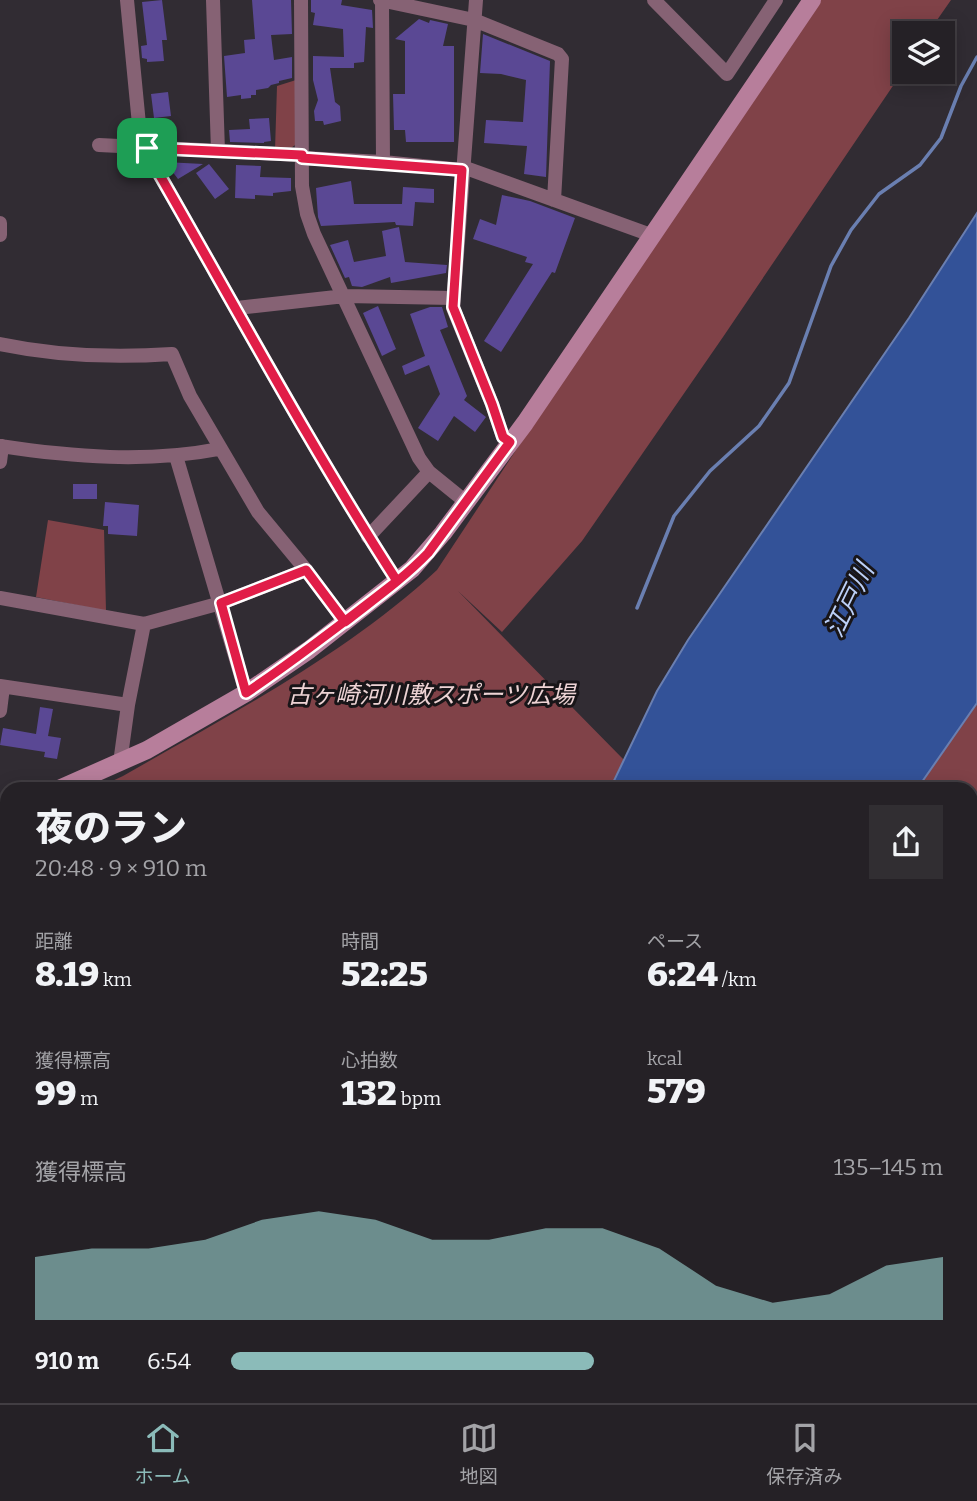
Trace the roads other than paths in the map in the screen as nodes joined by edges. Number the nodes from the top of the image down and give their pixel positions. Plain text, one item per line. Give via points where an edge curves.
1 (127, 0) edge
2 (213, 0) edge
3 (301, 0) edge
4 (381, 0) edge
5 (476, 0) edge
6 (654, 0) edge
7 (776, 0) edge
8 (812, 0) edge
9 (474, 20) junction
10 (99, 145) dead end
11 (144, 147) junction
12 (218, 151) junction
13 (302, 157) junction
14 (383, 163) junction
15 (462, 168) junction
16 (554, 200) junction
17 (0, 223) edge
18 (651, 235) junction
19 (0, 236) edge
20 (345, 296) junction
21 (453, 298) junction
22 (237, 308) junction
23 (0, 344) edge
24 (510, 442) junction
25 (1, 446) edge
26 (219, 449) junction
27 (176, 456) junction
28 (0, 461) edge
29 (429, 472) junction
30 (466, 502) junction
31 (368, 537) junction
32 (306, 570) junction
33 (397, 581) junction
34 (0, 598) edge
35 (221, 603) junction
36 (345, 622) junction
37 (144, 624) junction
38 (1, 687) edge
39 (246, 693) junction
40 (128, 705) junction
41 (0, 711) edge
42 (120, 763) junction
43 (75, 782) edge

1 - 11 street
2 - 12 street
3 - 13 street
4 - 9 street
4 - 14 street
5 - 9 street
6 - 7 street via 727,74
8 - 18 street
9 - 15 street
9 - 16 street via 562,59
10 - 11 street
11 - 12 street
11 - 22 street
12 - 13 street
13 - 14 street
13 - 20 street via 307,214
14 - 15 street
15 - 16 street
15 - 21 street
16 - 18 street
17 - 19 street
18 - 24 street
20 - 21 street
20 - 22 street
20 - 29 street
21 - 24 street via 503,437
22 - 31 street
23 - 26 street via 102,356 172,354
24 - 30 street
25 - 27 street via 63,455
25 - 28 street
26 - 27 street
26 - 32 street via 258,512
27 - 35 street
29 - 30 street
29 - 31 street
30 - 33 street via 428,553
31 - 33 street
32 - 35 street
32 - 36 street
33 - 36 street
34 - 37 street
35 - 37 street
35 - 39 street
36 - 39 street
37 - 40 street
38 - 40 street
38 - 41 street
39 - 42 street
40 - 42 street
42 - 43 street

